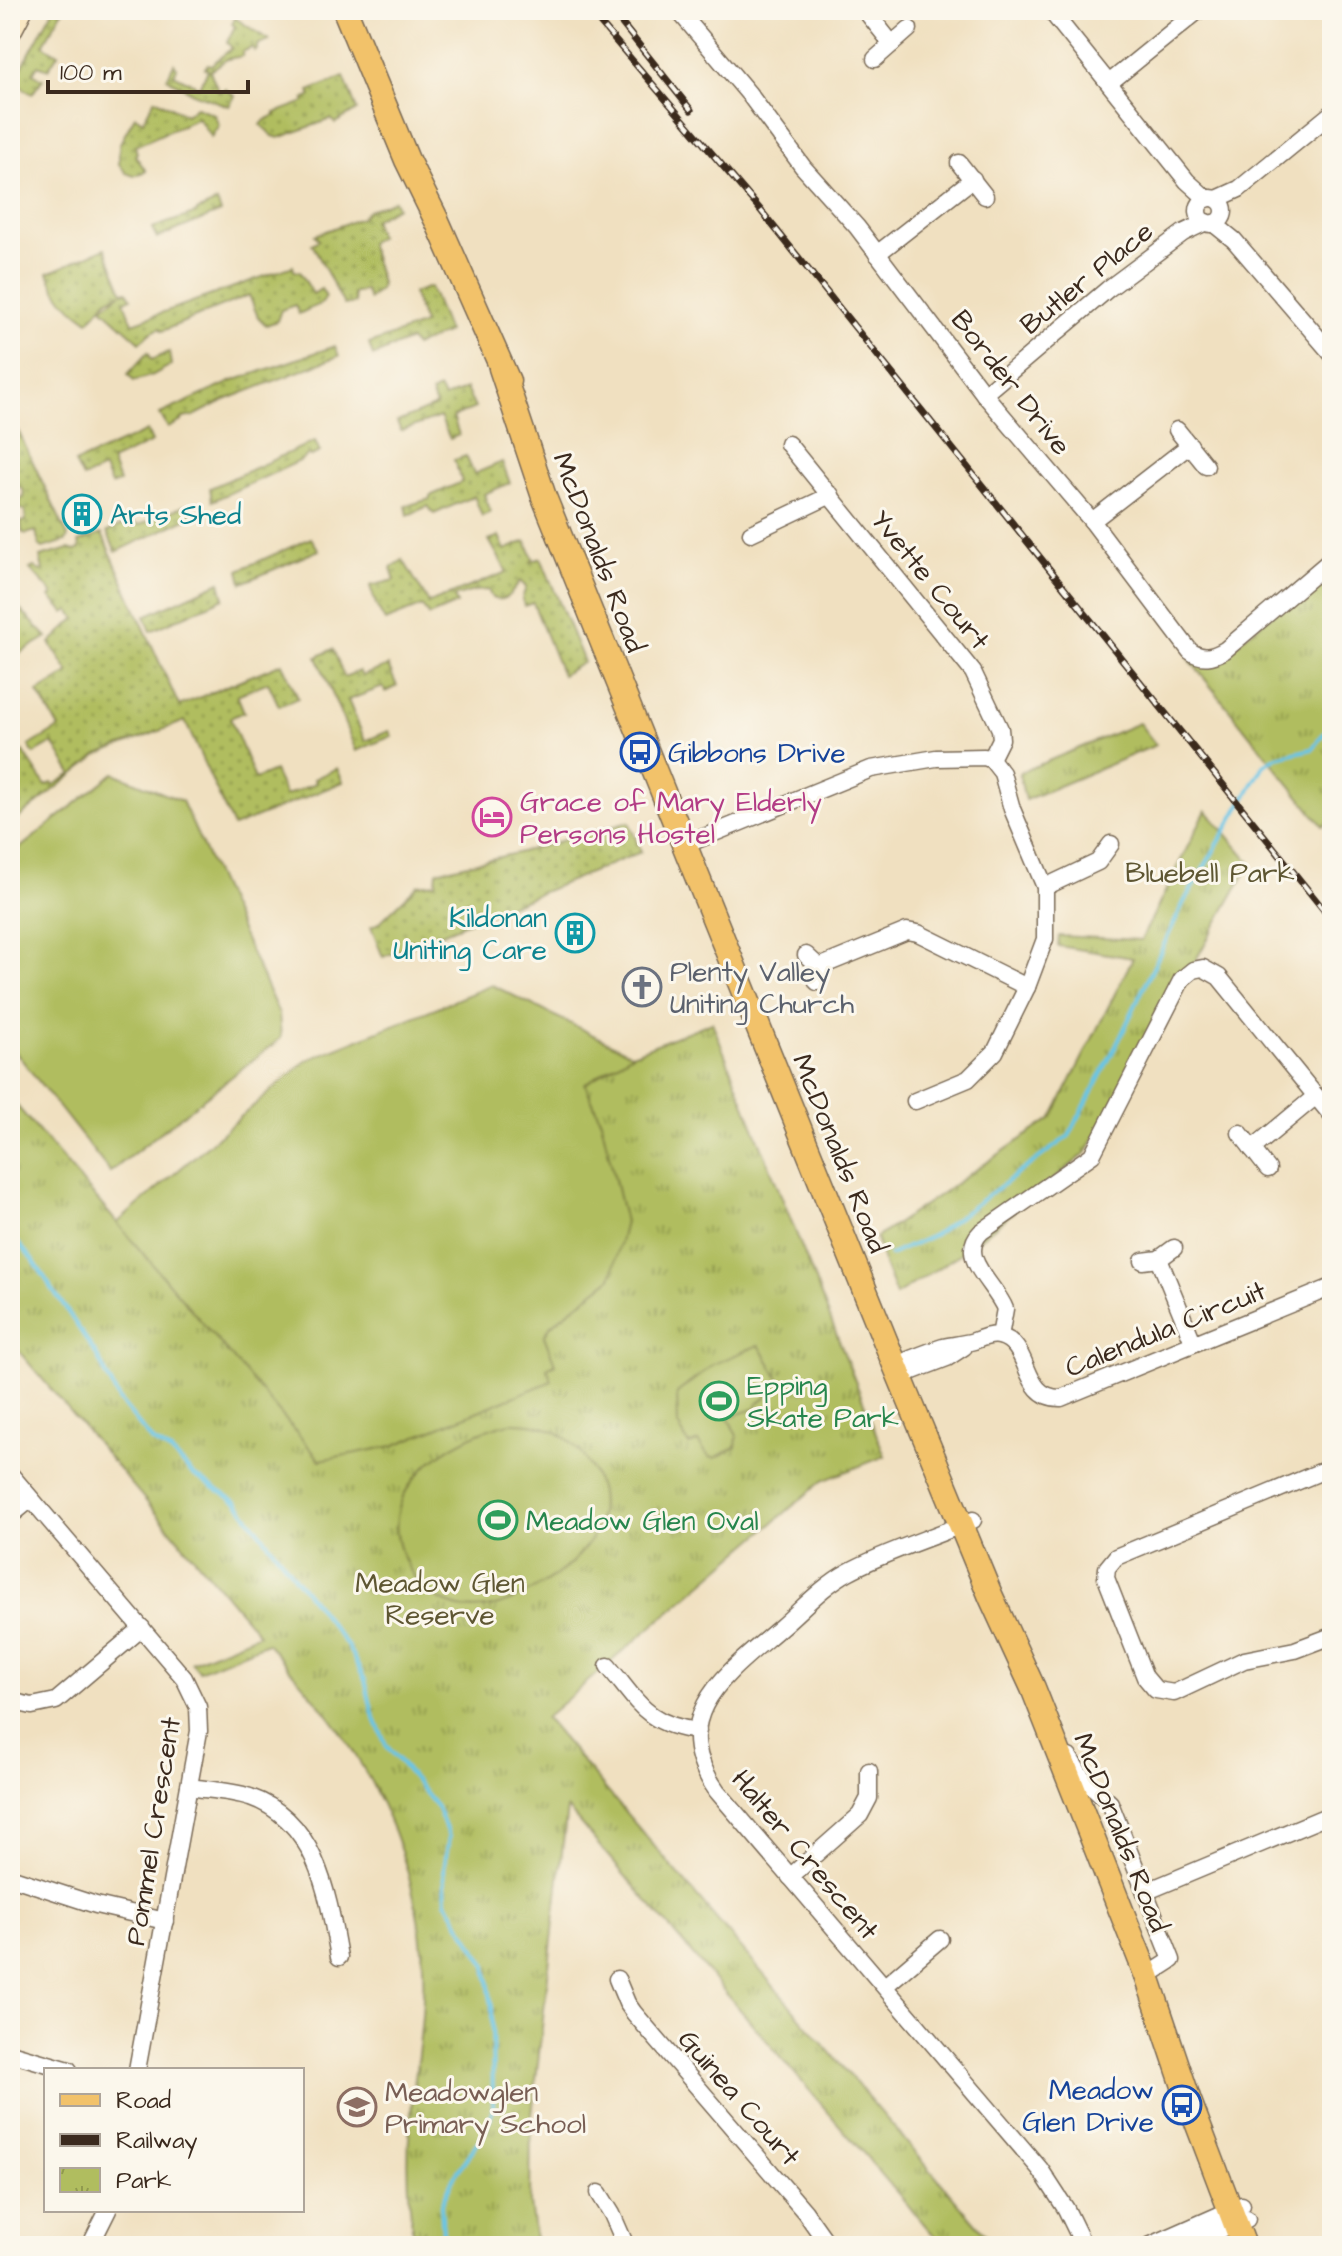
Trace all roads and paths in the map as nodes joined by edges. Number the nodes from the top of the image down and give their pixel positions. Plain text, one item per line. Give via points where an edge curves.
1 (21, 10) edge
2 (345, 10) edge
3 (362, 10) edge
4 (678, 10) edge
5 (865, 10) edge
6 (1050, 10) edge
7 (1199, 10) edge
8 (909, 29) dead end
9 (10, 31) edge
10 (892, 44) junction
11 (875, 59) dead end
12 (1109, 83) junction
13 (1332, 113) edge
14 (959, 163) dead end
15 (973, 179) junction
16 (985, 196) dead end
17 (1211, 211) junction
18 (437, 221) junction
19 (877, 254) junction
20 (1329, 345) edge
21 (501, 368) junction
22 (984, 394) junction
23 (1177, 430) dead end
24 (788, 444) dead end
25 (1190, 445) junction
26 (1206, 466) dead end
27 (831, 495) junction
28 (1092, 521) junction
29 (751, 533) dead end
30 (1332, 559) edge
31 (991, 759) junction
32 (697, 840) junction
33 (1111, 844) dead end
34 (1045, 887) junction
35 (806, 955) dead end
36 (1027, 987) junction
37 (1316, 1096) junction
38 (915, 1101) dead end
39 (1332, 1116) edge
40 (1240, 1133) dead end
41 (1252, 1149) junction
42 (1268, 1169) dead end
43 (1174, 1248) dead end
44 (1332, 1287) edge
45 (1000, 1336) junction
46 (1193, 1342) junction
47 (904, 1368) junction
48 (1332, 1467) edge
49 (10, 1474) edge
50 (31, 1499) junction
51 (10, 1516) edge
52 (967, 1523) junction
53 (142, 1628) junction
54 (1332, 1636) edge
55 (608, 1666) dead end
56 (10, 1701) edge
57 (1042, 1711) junction
58 (698, 1731) junction
59 (869, 1771) dead end
60 (189, 1787) junction
61 (1332, 1814) edge
62 (10, 1877) edge
63 (790, 1877) junction
64 (1145, 1892) junction
65 (165, 1921) junction
66 (940, 1939) dead end
67 (339, 1957) dead end
68 (1147, 1976) junction
69 (617, 1979) dead end
70 (885, 1986) junction
71 (10, 2053) edge
72 (62, 2068) edge
73 (137, 2068) edge
74 (599, 2193) dead end
75 (107, 2212) edge
76 (1240, 2221) edge
77 (94, 2239) edge
78 (82, 2246) edge
79 (626, 2246) edge
80 (829, 2246) edge
81 (1084, 2246) edge
82 (1149, 2246) edge
83 (1178, 2246) edge
84 (1258, 2246) edge

1 - 9 main road
2 - 18 main road, McDonalds Road
3 - 18 main road, McDonalds Road
4 - 19 street, Border Drive
5 - 10 street
6 - 12 street
7 - 12 street
8 - 10 street
10 - 11 street
12 - 17 street
13 - 17 street, Butler Place
14 - 15 street
15 - 16 street
15 - 19 street
17 - 20 street
17 - 22 street, Butler Place
18 - 21 main road, McDonalds Road
19 - 22 street, Border Drive
21 - 32 main road, McDonalds Road
21 - 47 main road, McDonalds Road via 551,514
22 - 28 street, Border Drive
23 - 25 street
24 - 27 street, Yvette Court
25 - 26 street
25 - 28 street
27 - 29 street
27 - 31 street, Yvette Court via 981,685 1000,729
28 - 30 street, Border Drive via 1177,637 1202,657 1225,650
31 - 32 street via 936,758 871,769
31 - 34 street via 1002,773
32 - 47 main road, McDonalds Road
33 - 34 street via 1098,862
34 - 36 street via 1045,939
35 - 36 street via 818,974 907,931
36 - 38 street via 995,1052 968,1079
37 - 39 street
37 - 41 street
37 - 45 street via 1219,977 1208,969 1188,973 1092,1155 973,1242 973,1257 1005,1309
40 - 41 street
41 - 42 street
43 - 46 street via 1151,1260
44 - 46 street, Calendula Circuit
45 - 46 street, Calendula Circuit via 1017,1349 1039,1392 1056,1399
45 - 47 street via 944,1347
47 - 52 main road, McDonalds Road
48 - 54 street via 1120,1554 1106,1573 1145,1677 1160,1692 1183,1690 1244,1660
49 - 50 street, Pommel Crescent
50 - 51 street
50 - 53 street, Pommel Crescent
52 - 57 main road, McDonalds Road
52 - 58 street, Halter Crescent via 837,1580 720,1680 706,1699
53 - 56 street via 56,1701 32,1706
53 - 60 street, Pommel Crescent via 184,1678 198,1707
55 - 58 street via 656,1720
57 - 64 street, McDonalds Road via 1081,1776 1110,1803
57 - 68 main road, McDonalds Road
58 - 63 street, Halter Crescent via 708,1780
59 - 63 street via 869,1798 860,1815
60 - 65 street, Pommel Crescent
60 - 67 street via 253,1798 277,1809 297,1828 323,1884
61 - 64 street
62 - 65 street
63 - 70 street, Halter Crescent
64 - 68 street, McDonalds Road via 1172,1960
65 - 73 street, Pommel Crescent
66 - 70 street
68 - 76 main road, McDonalds Road via 1189,2101
69 - 80 street, Guinea Court via 634,2013
70 - 81 street, Halter Crescent via 1040,2169
71 - 72 street
74 - 79 street
75 - 77 street
76 - 82 street
76 - 83 street
76 - 84 main road, McDonalds Road
77 - 78 street

